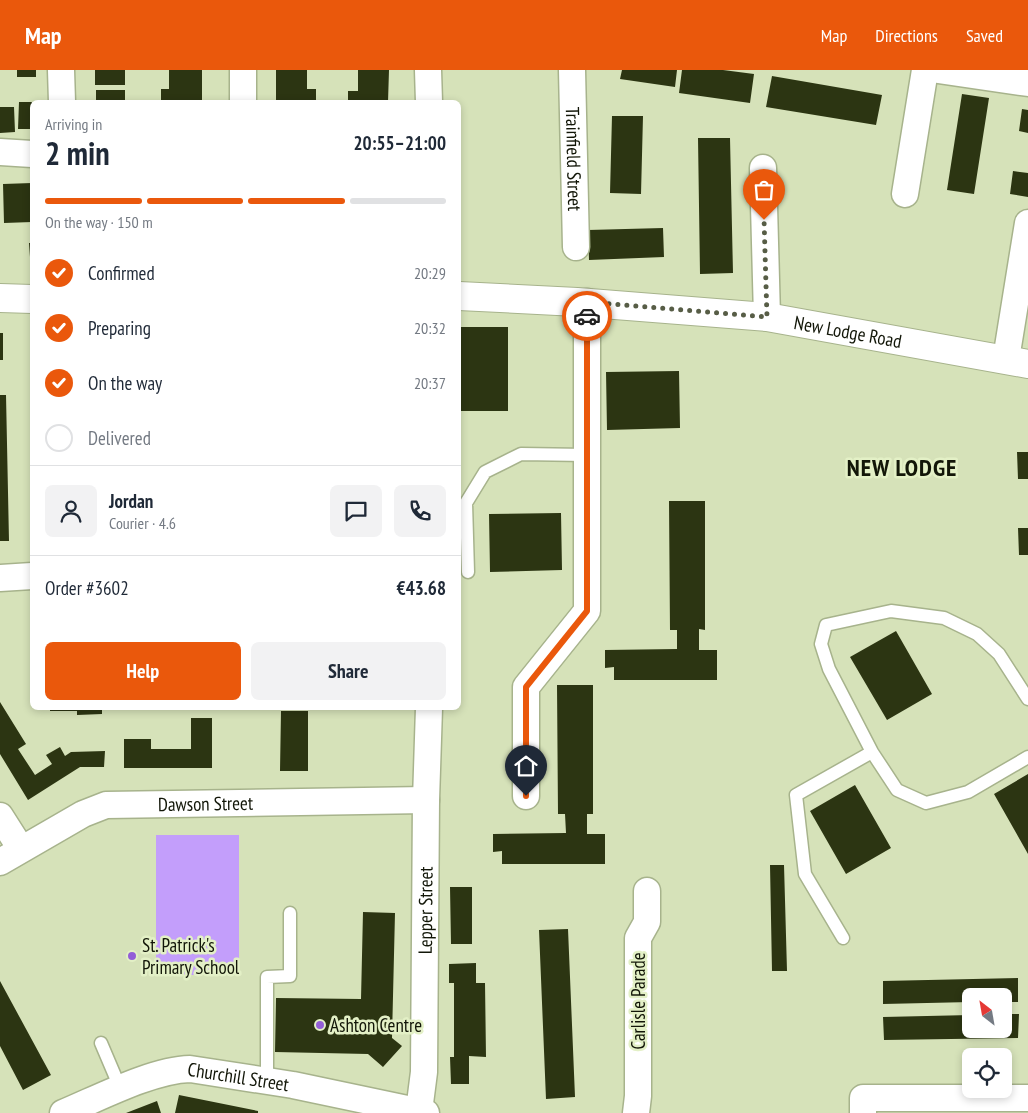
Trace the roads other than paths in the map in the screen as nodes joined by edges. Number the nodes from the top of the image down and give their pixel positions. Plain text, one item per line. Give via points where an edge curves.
1 (62, 70) edge
2 (243, 70) edge
3 (428, 70) edge
4 (572, 70) edge
5 (925, 70) edge
6 (938, 70) edge
7 (1028, 82) edge
8 (62, 100) edge
9 (243, 100) edge
10 (430, 100) edge
11 (0, 152) edge
12 (30, 154) edge
13 (763, 168) dead end
14 (905, 194) dead end
15 (1028, 223) edge
16 (576, 247) dead end
17 (461, 296) edge
18 (0, 298) edge
19 (30, 299) edge
20 (587, 302) junction
21 (767, 317) junction
22 (1017, 362) edge
23 (586, 455) junction
24 (468, 572) dead end
25 (30, 576) edge
26 (0, 578) edge
27 (1028, 699) edge
28 (429, 710) edge
29 (872, 752) junction
30 (1028, 757) edge
31 (526, 796) dead end
32 (426, 800) junction
33 (0, 816) edge
34 (10, 856) edge
35 (647, 891) dead end
36 (290, 913) dead end
37 (843, 938) dead end
38 (101, 1042) dead end
39 (267, 1081) junction
40 (121, 1090) junction
41 (1028, 1098) edge
42 (895, 1105) edge
43 (422, 1112) edge
44 (63, 1113) edge
45 (636, 1113) edge
46 (863, 1113) edge

1 - 8 street
2 - 9 street
3 - 10 street
4 - 16 street, Trainfield Street
5 - 14 street
6 - 7 street
11 - 12 street
13 - 21 street
15 - 22 street
17 - 20 street, New Lodge Road
18 - 19 street
20 - 21 street, New Lodge Road
20 - 23 street
21 - 22 street, New Lodge Road
23 - 24 lane via 522,454 485,472 466,503
23 - 31 street via 587,611 526,687
25 - 26 street
27 - 29 lane via 999,654 977,634 944,618 890,611 826,626 822,644 828,669
28 - 32 street, Lepper Street
29 - 30 lane via 897,790 926,803 968,792
29 - 37 lane via 796,795 805,874
32 - 34 street, Dawson Street via 106,805 83,814
32 - 43 street, Lepper Street
33 - 34 street
35 - 45 street, Carlisle Parade via 647,922 638,938
36 - 39 lane via 290,976 267,976
38 - 40 lane
39 - 40 street, Churchill Street via 190,1069 176,1070
39 - 43 street, Churchill Street
40 - 44 street, Churchill Street
41 - 42 street
42 - 46 street via 863,1098

